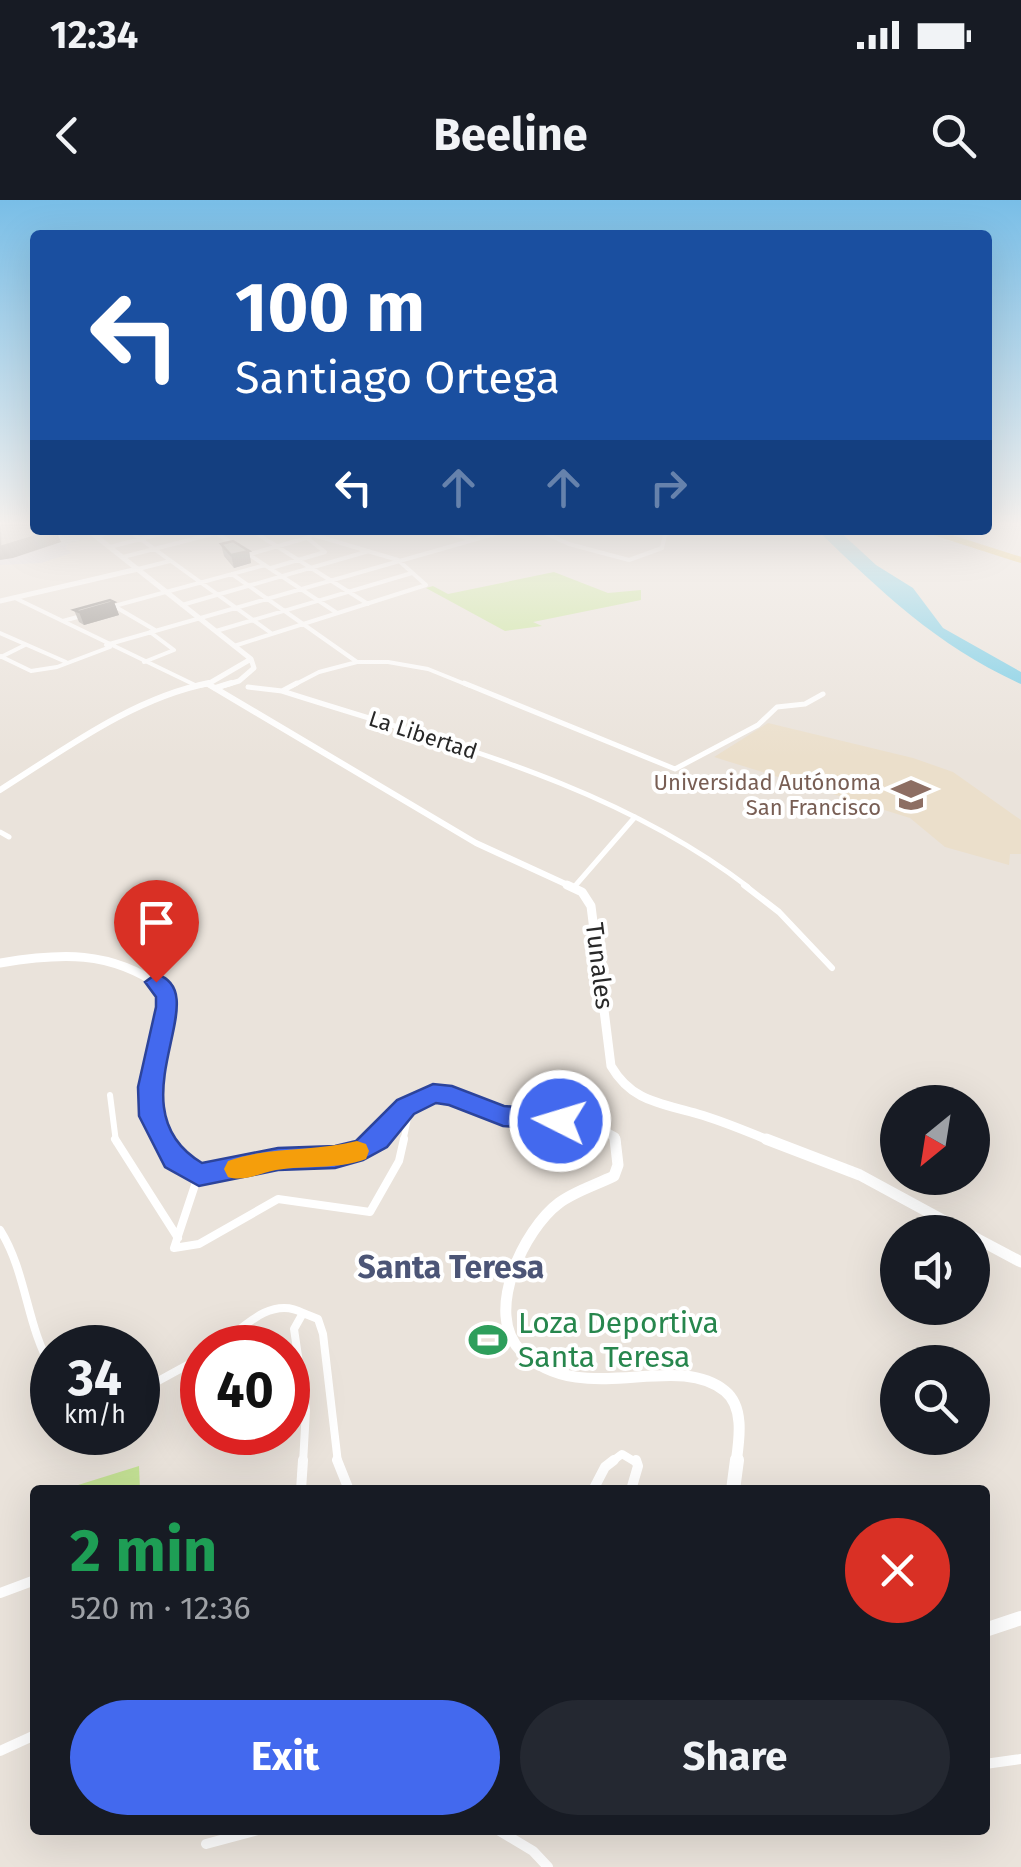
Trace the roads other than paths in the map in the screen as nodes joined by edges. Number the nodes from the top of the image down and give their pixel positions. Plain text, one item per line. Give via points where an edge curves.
1 (25, 603) edge
2 (126, 603) edge
3 (179, 603) edge
4 (189, 603) edge
5 (230, 603) edge
6 (250, 603) edge
7 (273, 603) edge
8 (312, 603) edge
9 (321, 603) edge
10 (372, 603) edge
11 (368, 604) joint
12 (182, 605) junction
13 (114, 606) junction
14 (236, 607) junction
15 (284, 611) junction
16 (338, 614) junction
17 (199, 618) junction
18 (63, 620) junction
19 (254, 620) junction
20 (303, 624) junction
21 (153, 631) junction
22 (216, 632) junction
23 (0, 633) edge
24 (272, 634) junction
25 (26, 645) junction
26 (108, 646) junction
27 (234, 646) junction
28 (0, 657) edge
29 (250, 658) junction
30 (68, 662) junction
31 (357, 662) junction
32 (143, 663) junction
33 (194, 685) junction
34 (212, 686) junction
35 (248, 686) dead end
36 (282, 690) junction
37 (823, 694) dead end
38 (0, 790) edge
39 (635, 817) junction
40 (0, 832) edge
41 (9, 836) dead end
42 (574, 886) junction
43 (0, 963) edge
44 (832, 968) dead end
45 (110, 1095) dead end
46 (411, 1103) junction
47 (199, 1174) junction
48 (934, 1215) edge
49 (0, 1230) edge
50 (178, 1238) junction
51 (990, 1246) edge
52 (1021, 1262) edge
53 (303, 1314) junction
54 (32, 1325) edge
55 (250, 1325) edge
56 (301, 1485) edge
57 (347, 1485) edge
58 (596, 1485) edge
59 (632, 1485) edge
60 (733, 1485) edge
61 (30, 1582) edge
62 (0, 1593) edge
63 (1021, 1618) edge
64 (990, 1628) edge
65 (30, 1738) edge
66 (0, 1752) edge
67 (1021, 1759) edge
68 (990, 1763) edge
69 (239, 1835) edge
70 (506, 1835) edge
71 (206, 1844) dead end
72 (548, 1867) edge

1 - 18 street
2 - 13 street
3 - 12 street
4 - 12 street
5 - 14 street
6 - 14 street
7 - 15 street
8 - 15 street
9 - 16 street
10 - 11 street
11 - 16 street
12 - 17 street
13 - 18 street
13 - 21 street
14 - 17 street
14 - 19 street
15 - 19 street
15 - 20 street
16 - 20 street
17 - 21 street
17 - 22 street
18 - 26 street
19 - 22 street
19 - 24 street
20 - 24 street
20 - 31 street
21 - 26 street
21 - 32 street via 174,650
22 - 27 street
23 - 25 street
24 - 27 street
25 - 28 street
25 - 30 street
26 - 30 street
26 - 32 street
27 - 29 street
28 - 30 street via 32,670
29 - 34 street
29 - 34 street via 254,668 241,679
31 - 36 street
31 - 37 street via 396,663 455,679 674,769 758,725 777,706 805,704
32 - 33 street
33 - 34 street
33 - 38 street via 138,708
34 - 42 street via 476,844
35 - 36 street, La Libertad
36 - 39 street, La Libertad via 510,764
39 - 42 street
39 - 44 street, La Libertad via 765,898
40 - 41 street
42 - 48 street, Tunales via 591,906 612,1066 622,1084 646,1102 700,1114 860,1175
43 - 47 street via 90,953 162,988 167,1007 150,1087 151,1116 174,1159
45 - 50 street via 116,1145
46 - 47 street via 363,1150
46 - 50 street via 399,1161 370,1212 278,1199 199,1244 174,1248
46 - 60 street via 452,1095 503,1116 588,1123 615,1137 614,1176 559,1203 539,1226 504,1298 506,1328 522,1352 568,1375 600,1381 689,1378 721,1387 734,1399 739,1422
47 - 50 street
49 - 54 street via 22,1266
51 - 52 street
53 - 55 street via 278,1306
53 - 56 street via 294,1328 306,1410
53 - 57 street via 318,1319 323,1334 338,1467
58 - 59 street via 622,1454 638,1466
61 - 62 street
63 - 64 street
65 - 66 street
67 - 68 street
69 - 71 street
70 - 72 street

